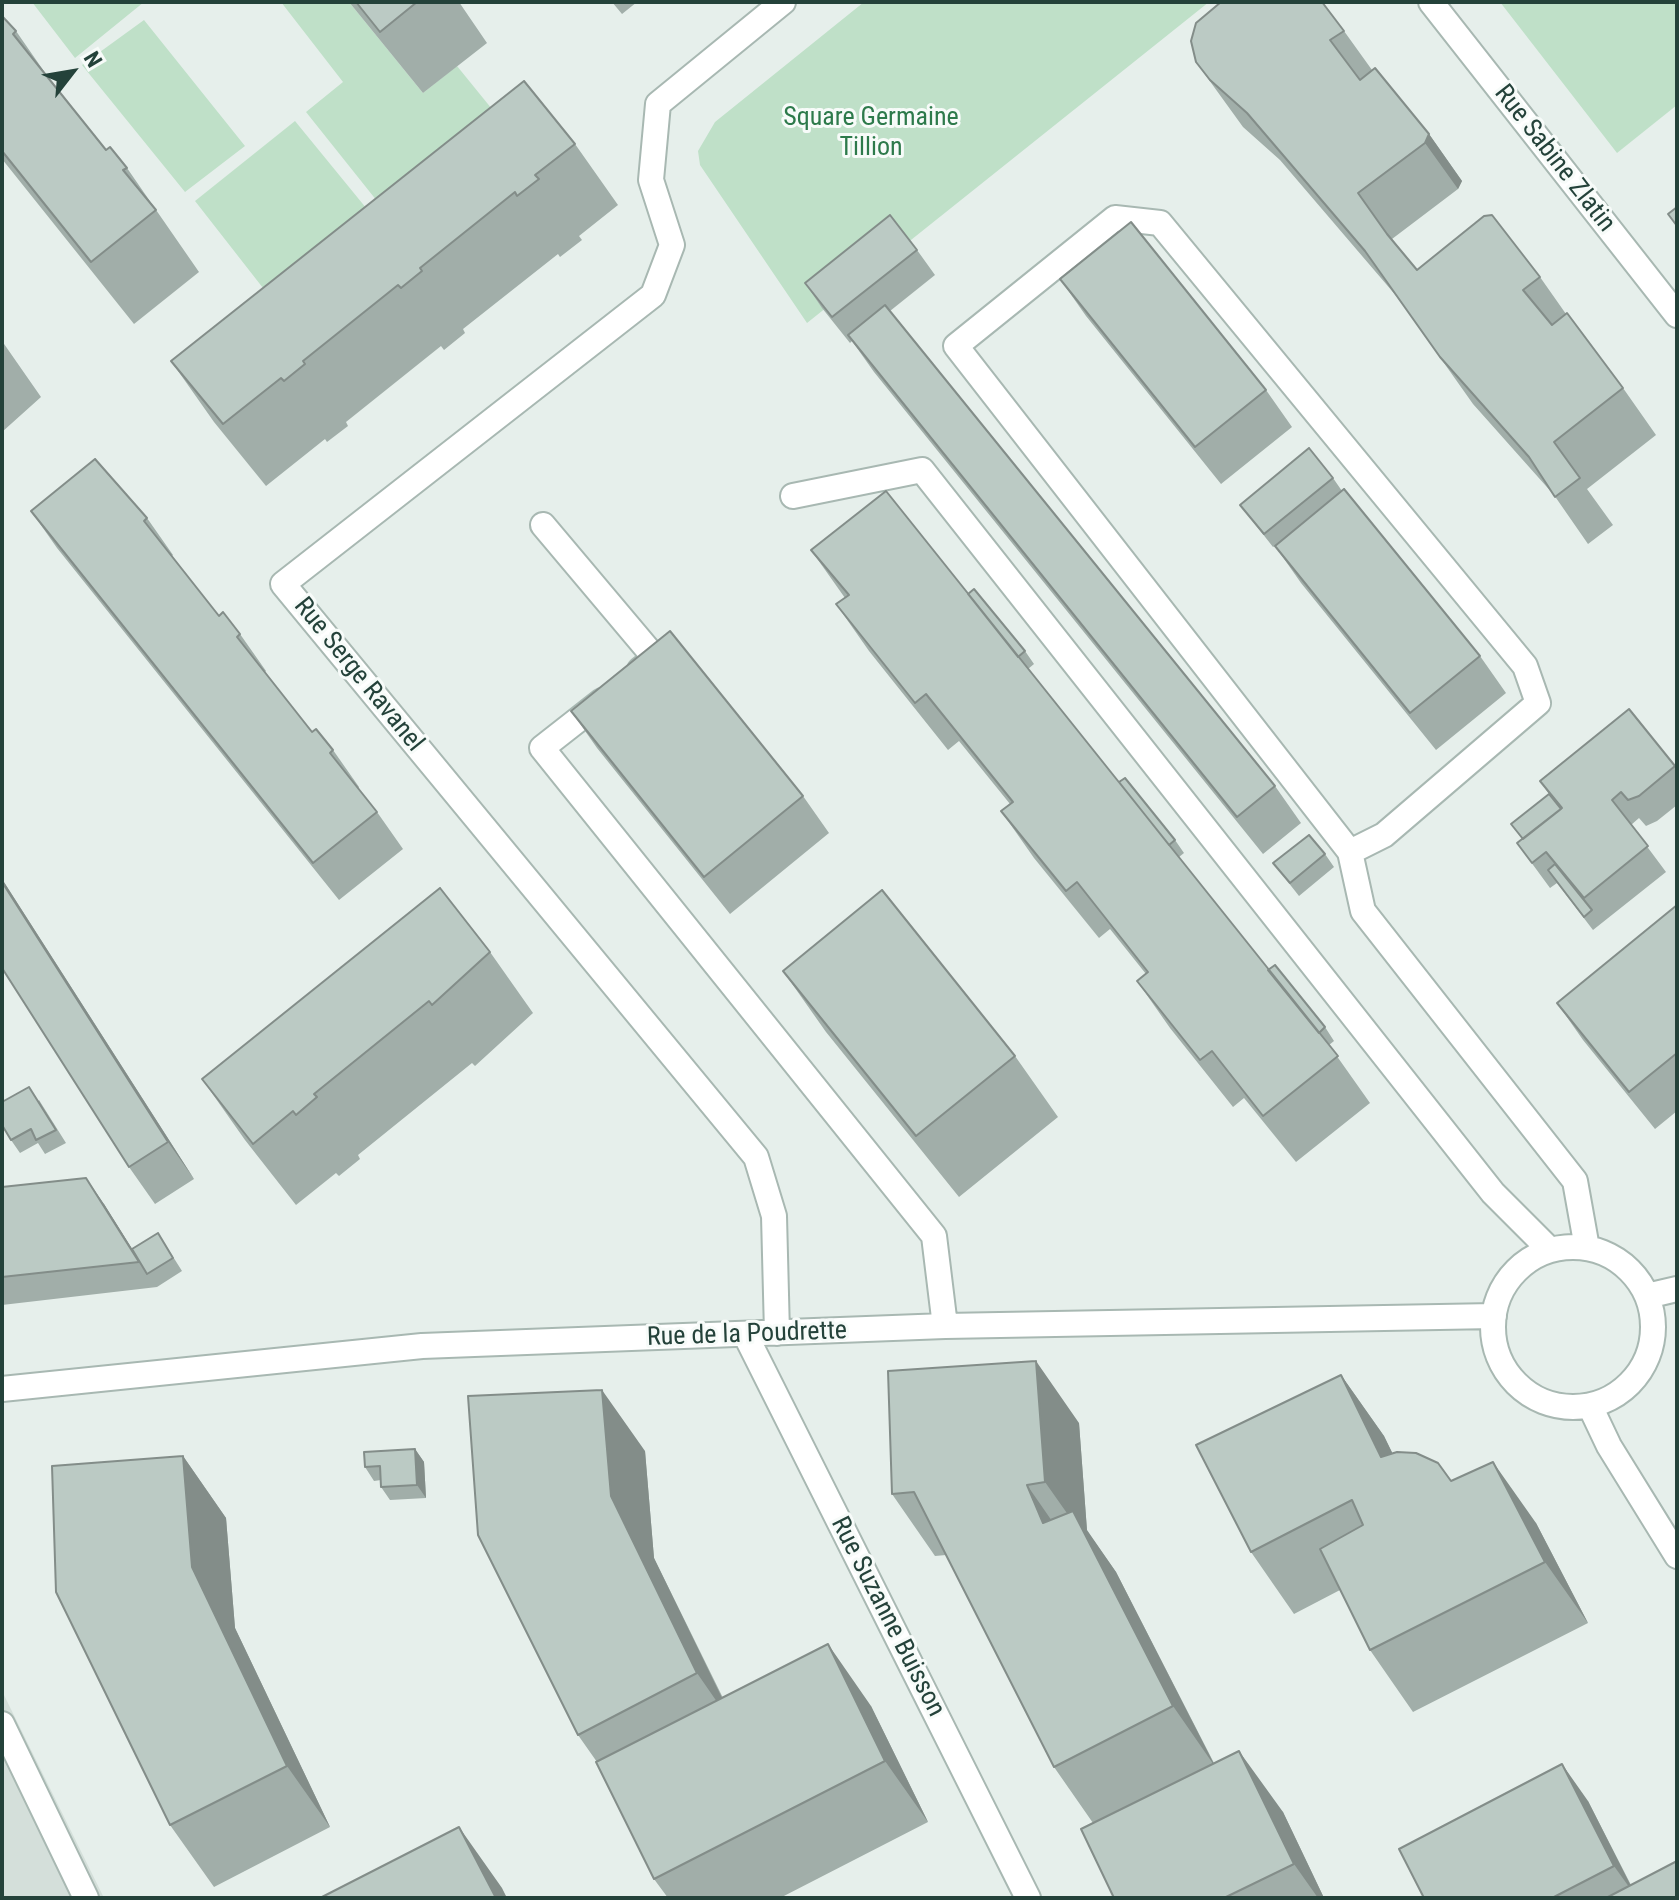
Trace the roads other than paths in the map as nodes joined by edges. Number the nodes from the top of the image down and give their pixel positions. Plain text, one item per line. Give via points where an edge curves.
1 (783, 2) edge
2 (1431, 2) edge
3 (1677, 315) edge
4 (793, 496) dead end
5 (543, 525) dead end
6 (1350, 852) junction
7 (1587, 1248) junction
8 (1550, 1250) junction
9 (1677, 1289) edge
10 (1647, 1296) junction
11 (1494, 1316) junction
12 (945, 1326) junction
13 (777, 1333) junction
14 (746, 1336) junction
15 (2, 1389) edge
16 (1590, 1406) junction
17 (1677, 1556) edge
18 (2, 1724) edge
19 (86, 1898) edge
20 (1028, 1898) edge

1 - 13 street, Rue Serge Ravanel via 658,104 651,180 672,245 653,295 283,584 756,1157 774,1216
2 - 3 street, Rue Sabine Zlatin
4 - 8 street via 922,470 1493,1193
5 - 12 street via 655,658 542,748 934,1236
6 - 6 street via 1384,835 1538,703 1525,666 1160,223 1115,218 956,346
6 - 7 street via 1363,911 1575,1181
7 - 8 street
7 - 10 street via 1623,1265
8 - 11 street via 1529,1259 1512,1275
9 - 10 street
10 - 16 street via 1653,1322 1651,1349 1639,1373 1620,1392
11 - 12 street, Rue de la Poudrette
11 - 16 street via 1494,1342 1504,1367 1521,1388 1544,1402
12 - 13 street, Rue de la Poudrette
13 - 14 street, Rue de la Poudrette
14 - 15 street, Rue de la Poudrette via 422,1346
14 - 20 street, Rue Suzanne Buisson
16 - 17 street
18 - 19 street

